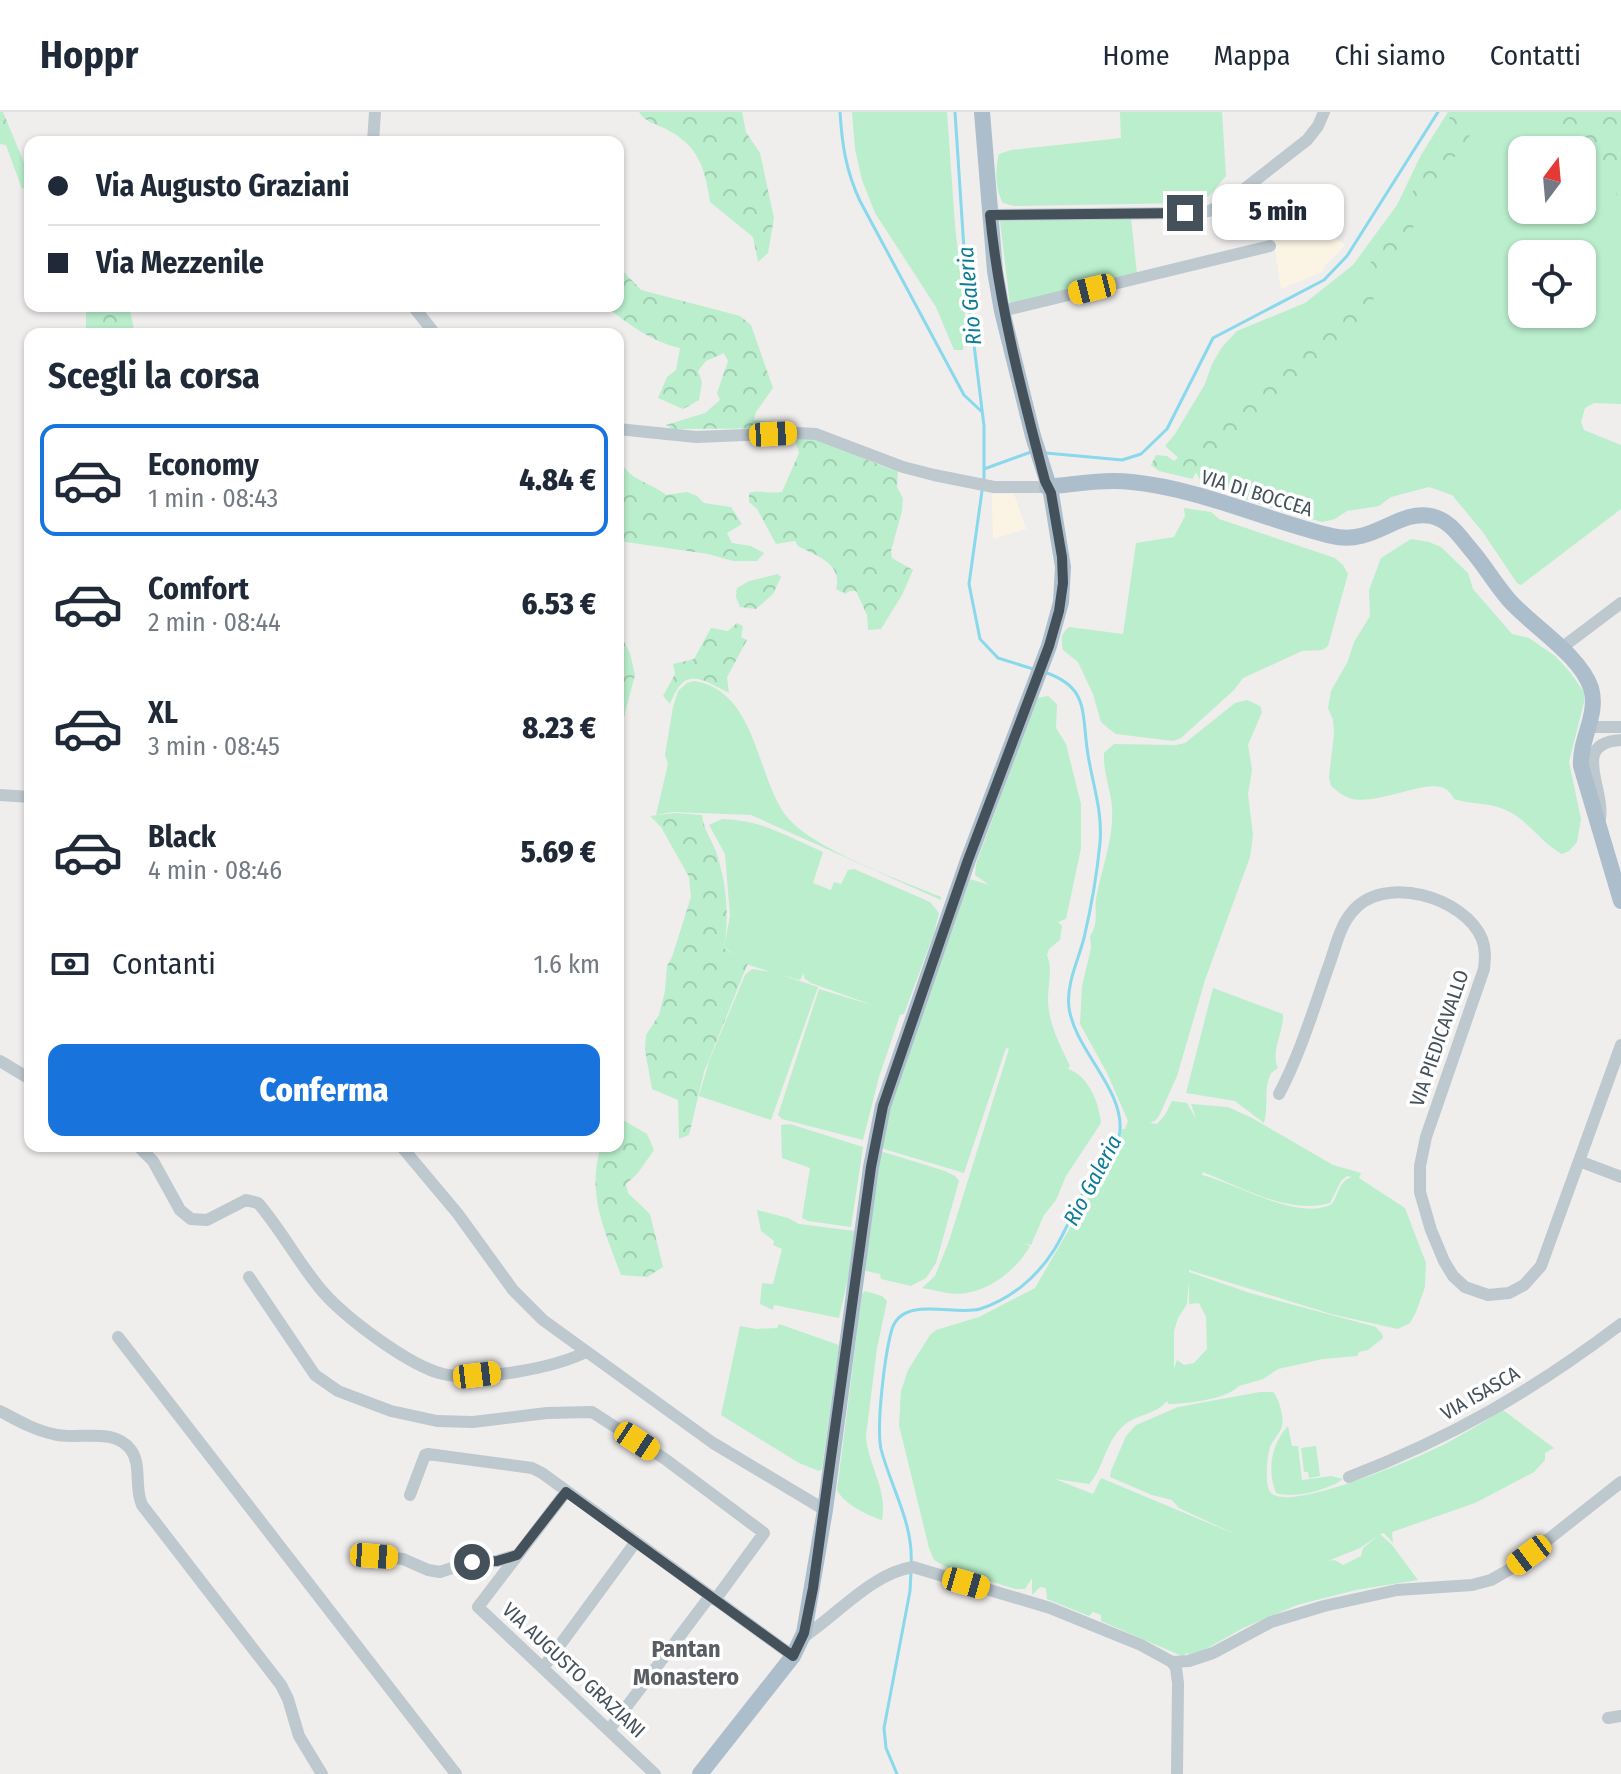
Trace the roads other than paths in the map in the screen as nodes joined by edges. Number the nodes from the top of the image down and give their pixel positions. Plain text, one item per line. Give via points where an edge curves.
1 (375, 112) edge
2 (982, 112) edge
3 (1324, 112) edge
4 (373, 136) edge
5 (990, 215) junction
6 (1270, 246) dead end
7 (1002, 311) junction
8 (418, 312) edge
9 (430, 328) edge
10 (624, 430) edge
11 (1047, 487) junction
12 (1621, 603) edge
13 (1560, 649) junction
14 (1588, 727) junction
15 (1621, 727) edge
16 (1621, 740) edge
17 (5, 795) edge
18 (0, 809) edge
19 (1599, 826) junction
20 (1621, 901) edge
21 (1621, 1045) edge
22 (0, 1061) edge
23 (24, 1075) edge
24 (1279, 1094) dead end
25 (144, 1152) edge
26 (406, 1152) edge
27 (1579, 1161) junction
28 (1621, 1177) edge
29 (249, 1277) dead end
30 (1621, 1324) edge
31 (118, 1337) dead end
32 (586, 1352) junction
33 (0, 1411) edge
34 (1349, 1477) dead end
35 (1621, 1482) edge
36 (566, 1492) junction
37 (410, 1495) dead end
38 (825, 1510) junction
39 (635, 1543) junction
40 (517, 1555) junction
41 (374, 1556) dead end
42 (712, 1598) junction
43 (802, 1638) junction
44 (793, 1656) junction
45 (1172, 1662) junction
46 (543, 1668) junction
47 (609, 1730) junction
48 (322, 1774) edge
49 (456, 1774) edge
50 (655, 1774) edge
51 (700, 1774) edge
52 (1177, 1774) edge

1 - 4 street
2 - 5 main road
3 - 5 street via 1307,140 1209,211
5 - 7 main road
6 - 7 street
7 - 11 main road
8 - 9 street
10 - 11 street, VIA DI BOCCEA via 696,437 816,434 903,467 994,487
11 - 13 main road, VIA DI BOCCEA via 1110,481 1145,484 1344,538 1366,536 1412,516 1434,517 1452,526 1508,599
11 - 38 main road via 1063,567 1061,602 883,1106
12 - 13 street
13 - 14 main road, VIA DI BOCCEA via 1591,690
14 - 15 street
14 - 19 main road, VIA DI BOCCEA via 1581,766
16 - 19 street via 1599,744 1592,757 1600,796
17 - 18 street
19 - 20 main road, VIA DI BOCCEA
21 - 27 street, VIA PIEDICAVALLO
22 - 23 street
24 - 27 street, VIA PIEDICAVALLO via 1348,917 1373,896 1409,892 1458,910 1476,928 1484,946 1481,982 1420,1166 1420,1192 1431,1230 1456,1280 1491,1296 1524,1285 1541,1266
25 - 32 street via 191,1219 207,1220 246,1200 258,1203 335,1304 428,1369 474,1376 555,1364
26 - 32 street via 513,1290
27 - 28 street
29 - 42 street via 315,1375 349,1395 437,1421 590,1411 665,1459 764,1533
30 - 34 street, VIA ISASCA via 1563,1367 1466,1426
31 - 49 street
32 - 38 street via 713,1443
33 - 48 street via 52,1434 109,1437 132,1451 143,1507 279,1682 299,1736
35 - 45 street via 1491,1580 1397,1590 1324,1606 1271,1622 1205,1656
36 - 37 street via 525,1466 428,1454
36 - 39 street
36 - 40 street, VIA AUGUSTO GRAZIANI
38 - 43 main road
39 - 42 street
39 - 46 street
40 - 41 street via 440,1572
40 - 46 street, VIA AUGUSTO GRAZIANI via 478,1607
42 - 44 street
42 - 47 street
43 - 44 main road
43 - 45 street via 858,1595 913,1567 1053,1609
44 - 51 main road
45 - 52 street via 1178,1683
46 - 47 street, VIA AUGUSTO GRAZIANI
47 - 50 street, VIA AUGUSTO GRAZIANI

